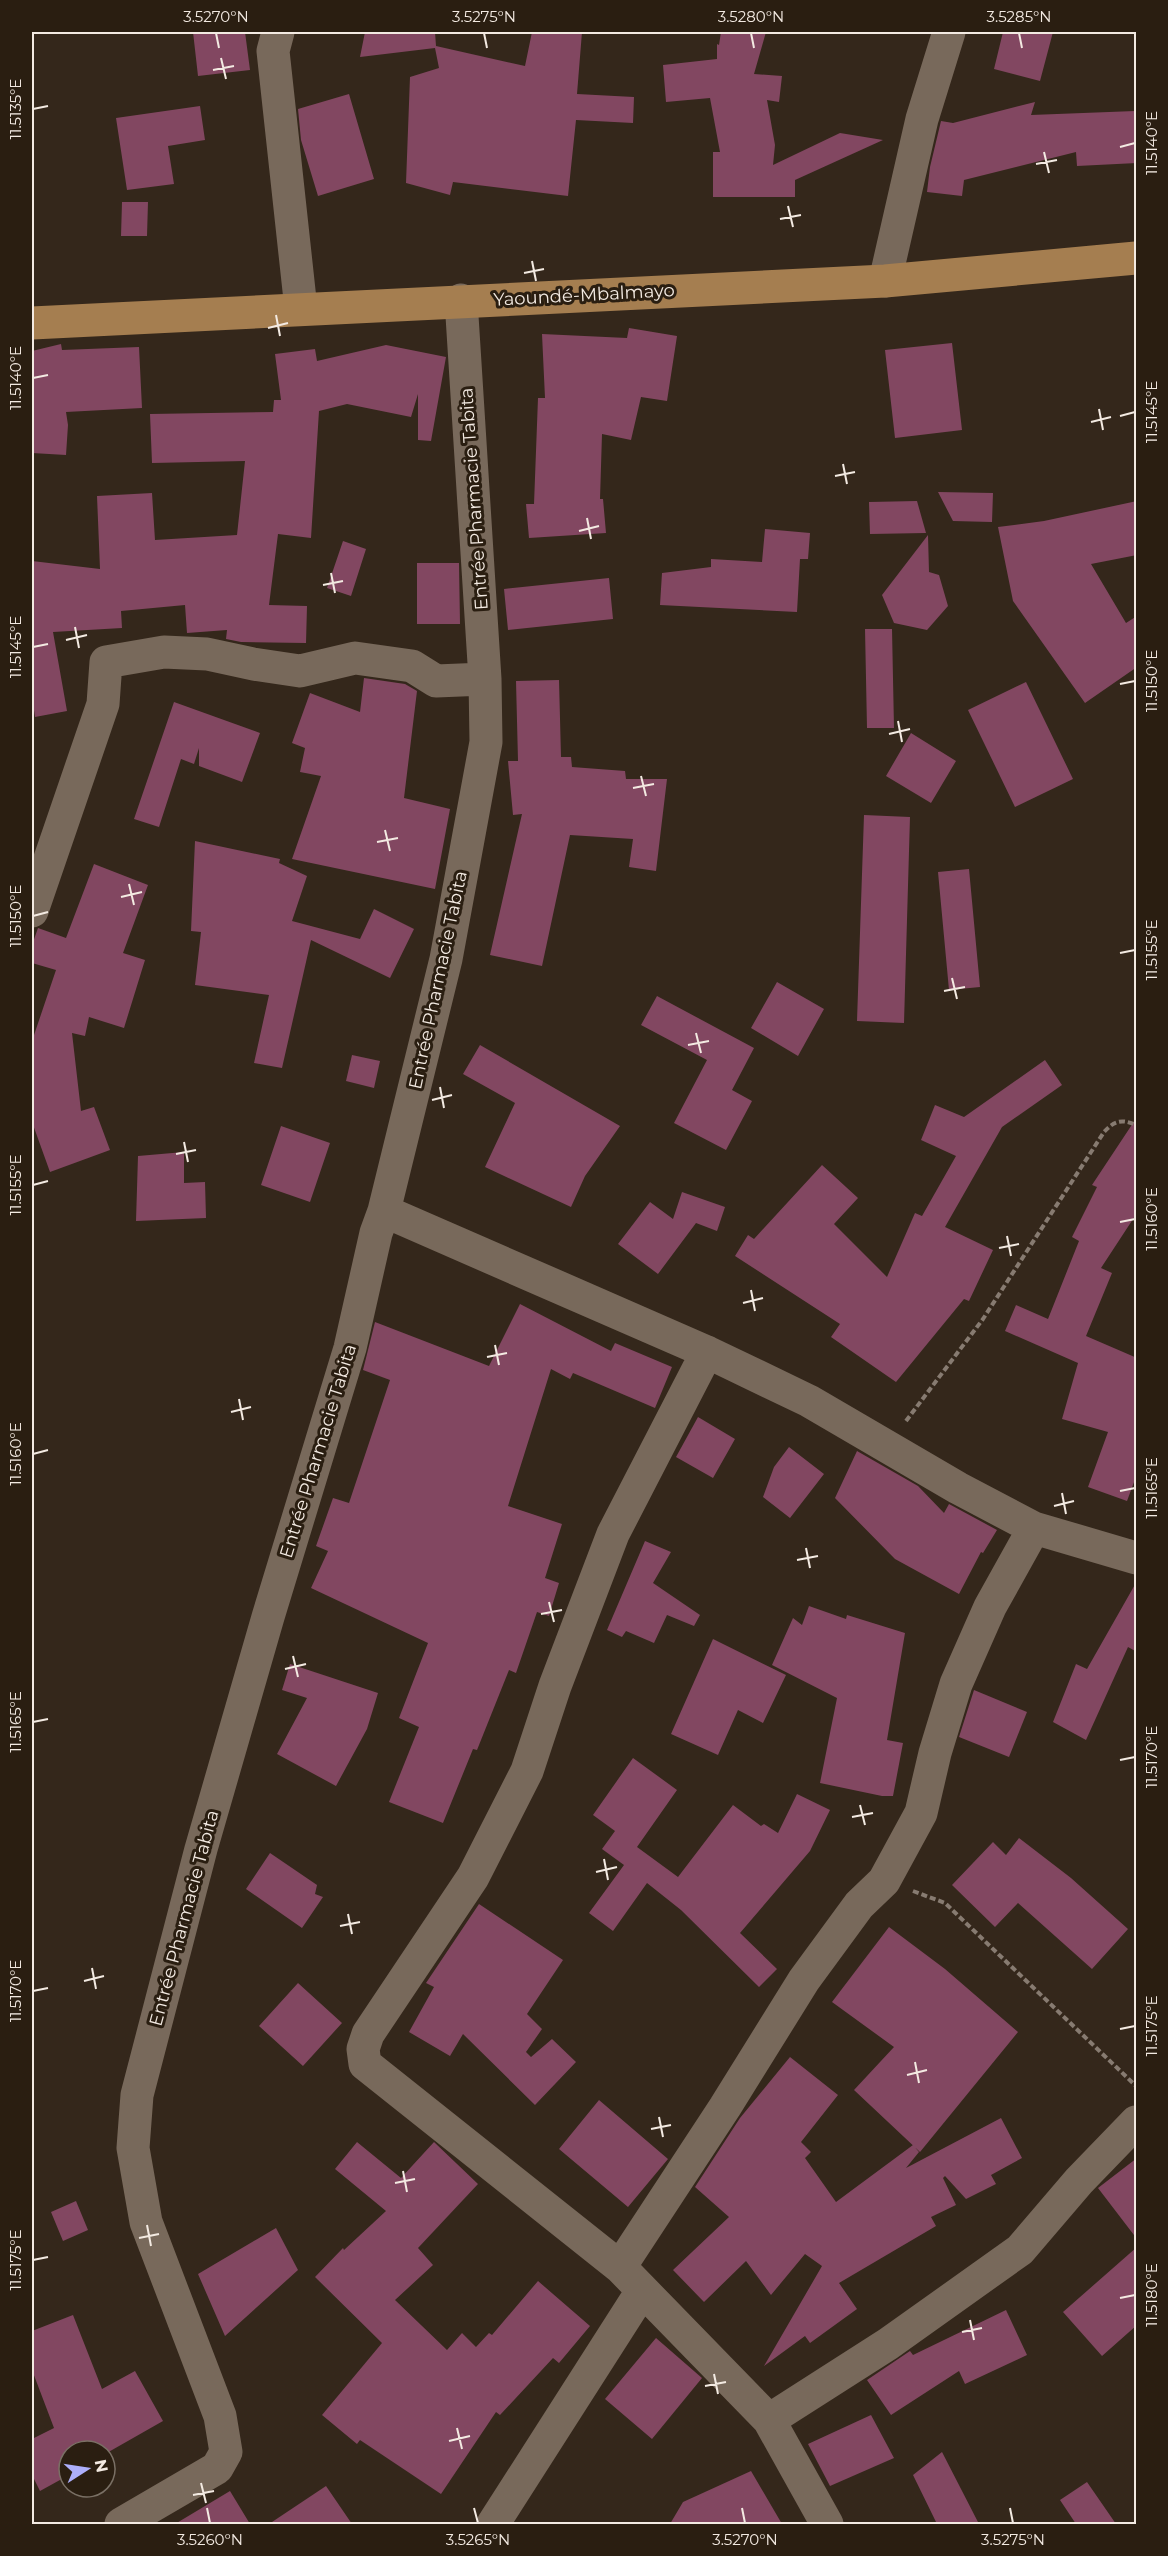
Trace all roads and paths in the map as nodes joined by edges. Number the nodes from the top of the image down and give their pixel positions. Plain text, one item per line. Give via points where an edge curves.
1 (278, 32) edge
2 (950, 32) edge
3 (1135, 260) edge
4 (885, 281) junction
5 (461, 300) junction
6 (301, 309) junction
7 (32, 322) edge
8 (486, 679) junction
9 (32, 910) edge
10 (1137, 1125) edge
11 (384, 1211) junction
12 (707, 1352) junction
13 (887, 1445) junction
14 (1034, 1528) junction
15 (1137, 1558) edge
16 (884, 1881) junction
17 (1137, 2086) edge
18 (1137, 2122) edge
19 (620, 2267) junction
20 (642, 2291) junction
21 (769, 2420) junction
22 (121, 2524) edge
23 (493, 2524) edge
24 (827, 2524) edge

1 - 6 street via 273,51
2 - 4 street via 922,119
3 - 4 highway, Yaoundé-Mbalmayo
4 - 5 highway, Yaoundé-Mbalmayo
5 - 6 highway, Yaoundé-Mbalmayo
5 - 8 street, Entrée Pharmacie Tabita
6 - 7 highway, Yaoundé-Mbalmayo
8 - 9 street via 436,681 412,666 355,658 300,670 207,654 164,652 106,662 103,704
8 - 11 street, Entrée Pharmacie Tabita via 486,742 446,959
10 - 13 path via 1124,1120 1113,1122 1104,1132 983,1319
11 - 12 street
11 - 22 street, Entrée Pharmacie Tabita via 350,1348 201,1849 137,2095 133,2148 147,2222 220,2416 226,2452 217,2468
12 - 13 street via 809,1401
12 - 19 street via 613,1534 527,1771 473,1877 368,2034 363,2049 365,2064
13 - 14 street
14 - 15 street
14 - 16 street via 990,1607 956,1684 921,1813
16 - 17 path via 945,1903
16 - 19 street via 859,1905 804,1980
18 - 21 street via 1079,2181 1020,2250 888,2344
19 - 20 street
20 - 21 street
20 - 23 street
21 - 24 street

